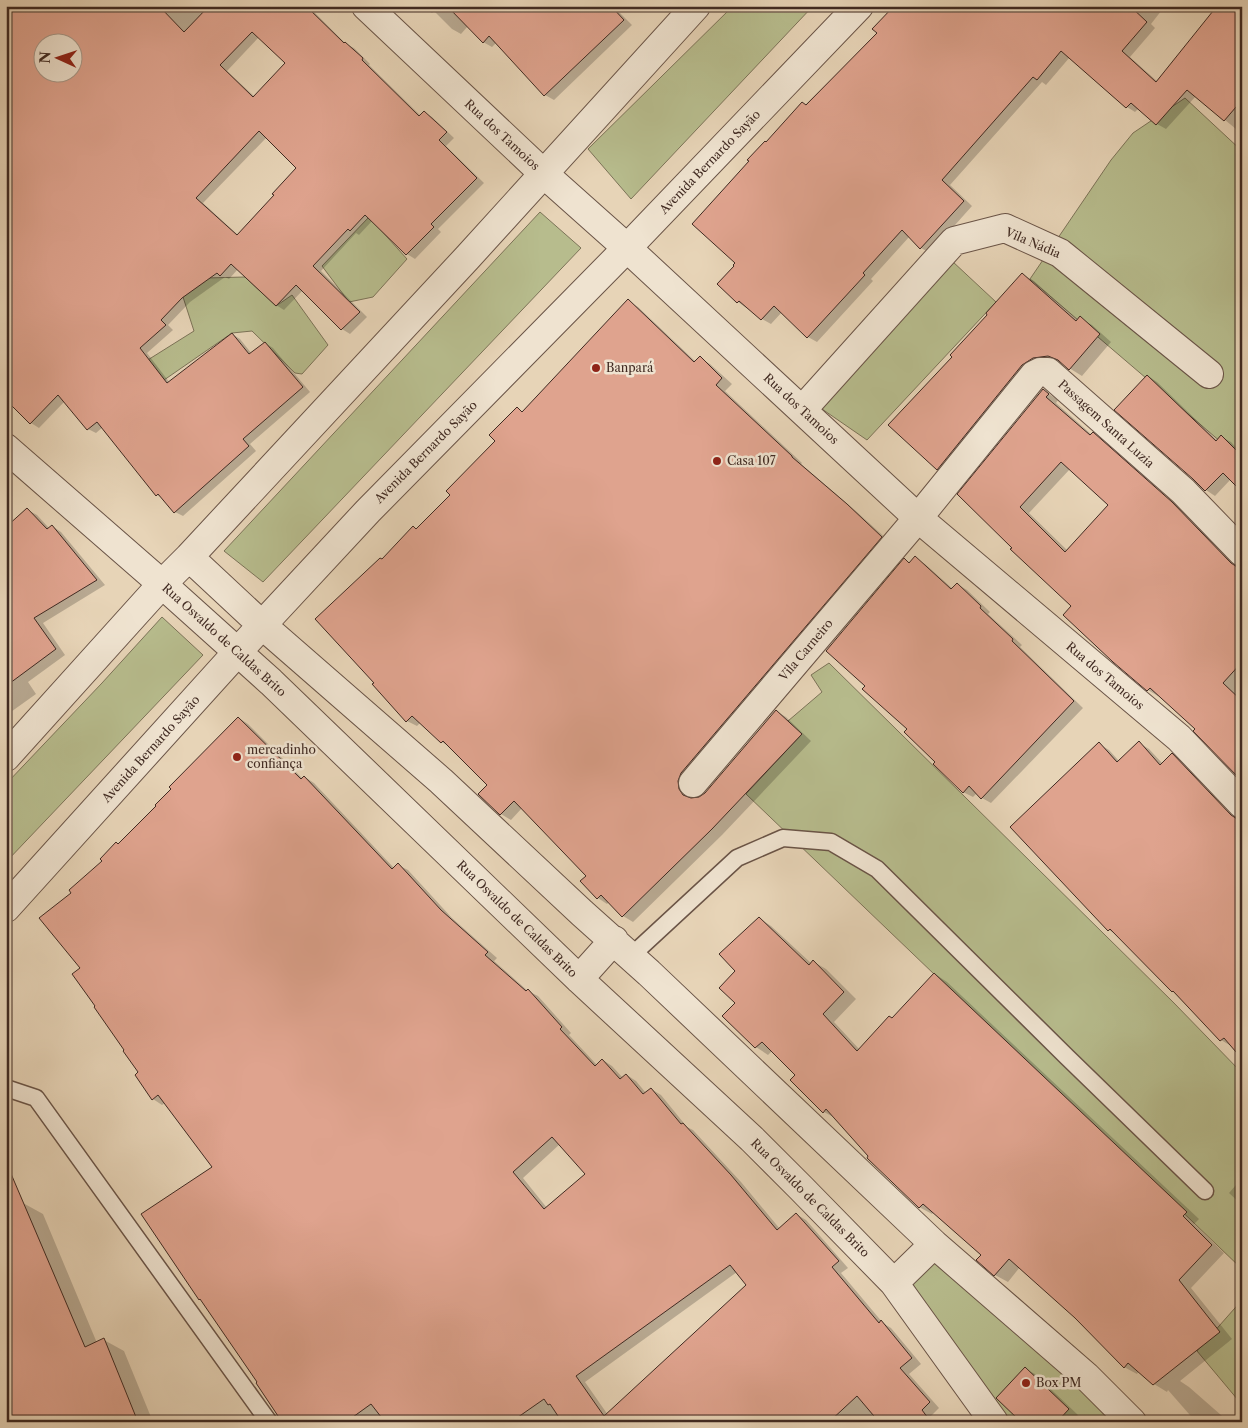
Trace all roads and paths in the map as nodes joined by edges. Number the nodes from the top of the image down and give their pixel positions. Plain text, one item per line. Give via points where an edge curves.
1 (366, 6) edge
2 (696, 6) edge
3 (859, 6) edge
4 (544, 174) junction
5 (627, 248) junction
6 (1208, 374) dead end
7 (802, 410) junction
8 (6, 448) edge
9 (918, 518) junction
10 (1242, 552) edge
11 (189, 557) junction
12 (162, 584) junction
13 (262, 625) junction
14 (238, 652) junction
15 (6, 757) edge
16 (693, 783) dead end
17 (1242, 804) edge
18 (6, 908) edge
19 (622, 948) junction
20 (579, 979) junction
21 (6, 1088) edge
22 (1205, 1191) dead end
23 (934, 1244) junction
24 (894, 1283) junction
25 (269, 1422) edge
26 (994, 1422) edge
27 (1132, 1422) edge

1 - 4 street, Rua dos Tamoios
2 - 4 street
3 - 5 street, Avenida Bernardo Sayão
4 - 5 street, Rua dos Tamoios
4 - 11 street
5 - 7 street, Rua dos Tamoios
5 - 13 street, Avenida Bernardo Sayão via 368,511
6 - 7 street, Vila Nádia via 1060,253 1005,228 954,241
7 - 9 street, Rua dos Tamoios
8 - 12 street, Rua Osvaldo de Caldas Brito
9 - 10 street, Passagem Santa Luzia via 1034,375 1048,372 1183,491
9 - 16 street, Vila Carneiro
9 - 17 street, Rua dos Tamoios via 1179,738
11 - 12 street
11 - 13 street
12 - 14 street, Rua Osvaldo de Caldas Brito
12 - 15 street
13 - 14 street, Avenida Bernardo Sayão
13 - 19 street via 441,782
14 - 18 street, Avenida Bernardo Sayão
14 - 20 street, Rua Osvaldo de Caldas Brito
19 - 20 street
19 - 22 lane via 737,858 783,838 831,842 877,869
19 - 23 street
20 - 24 street, Rua Osvaldo de Caldas Brito via 752,1138
21 - 25 lane via 36,1098
23 - 24 street
23 - 27 street via 1086,1376
24 - 26 street, Rua Osvaldo de Caldas Brito

